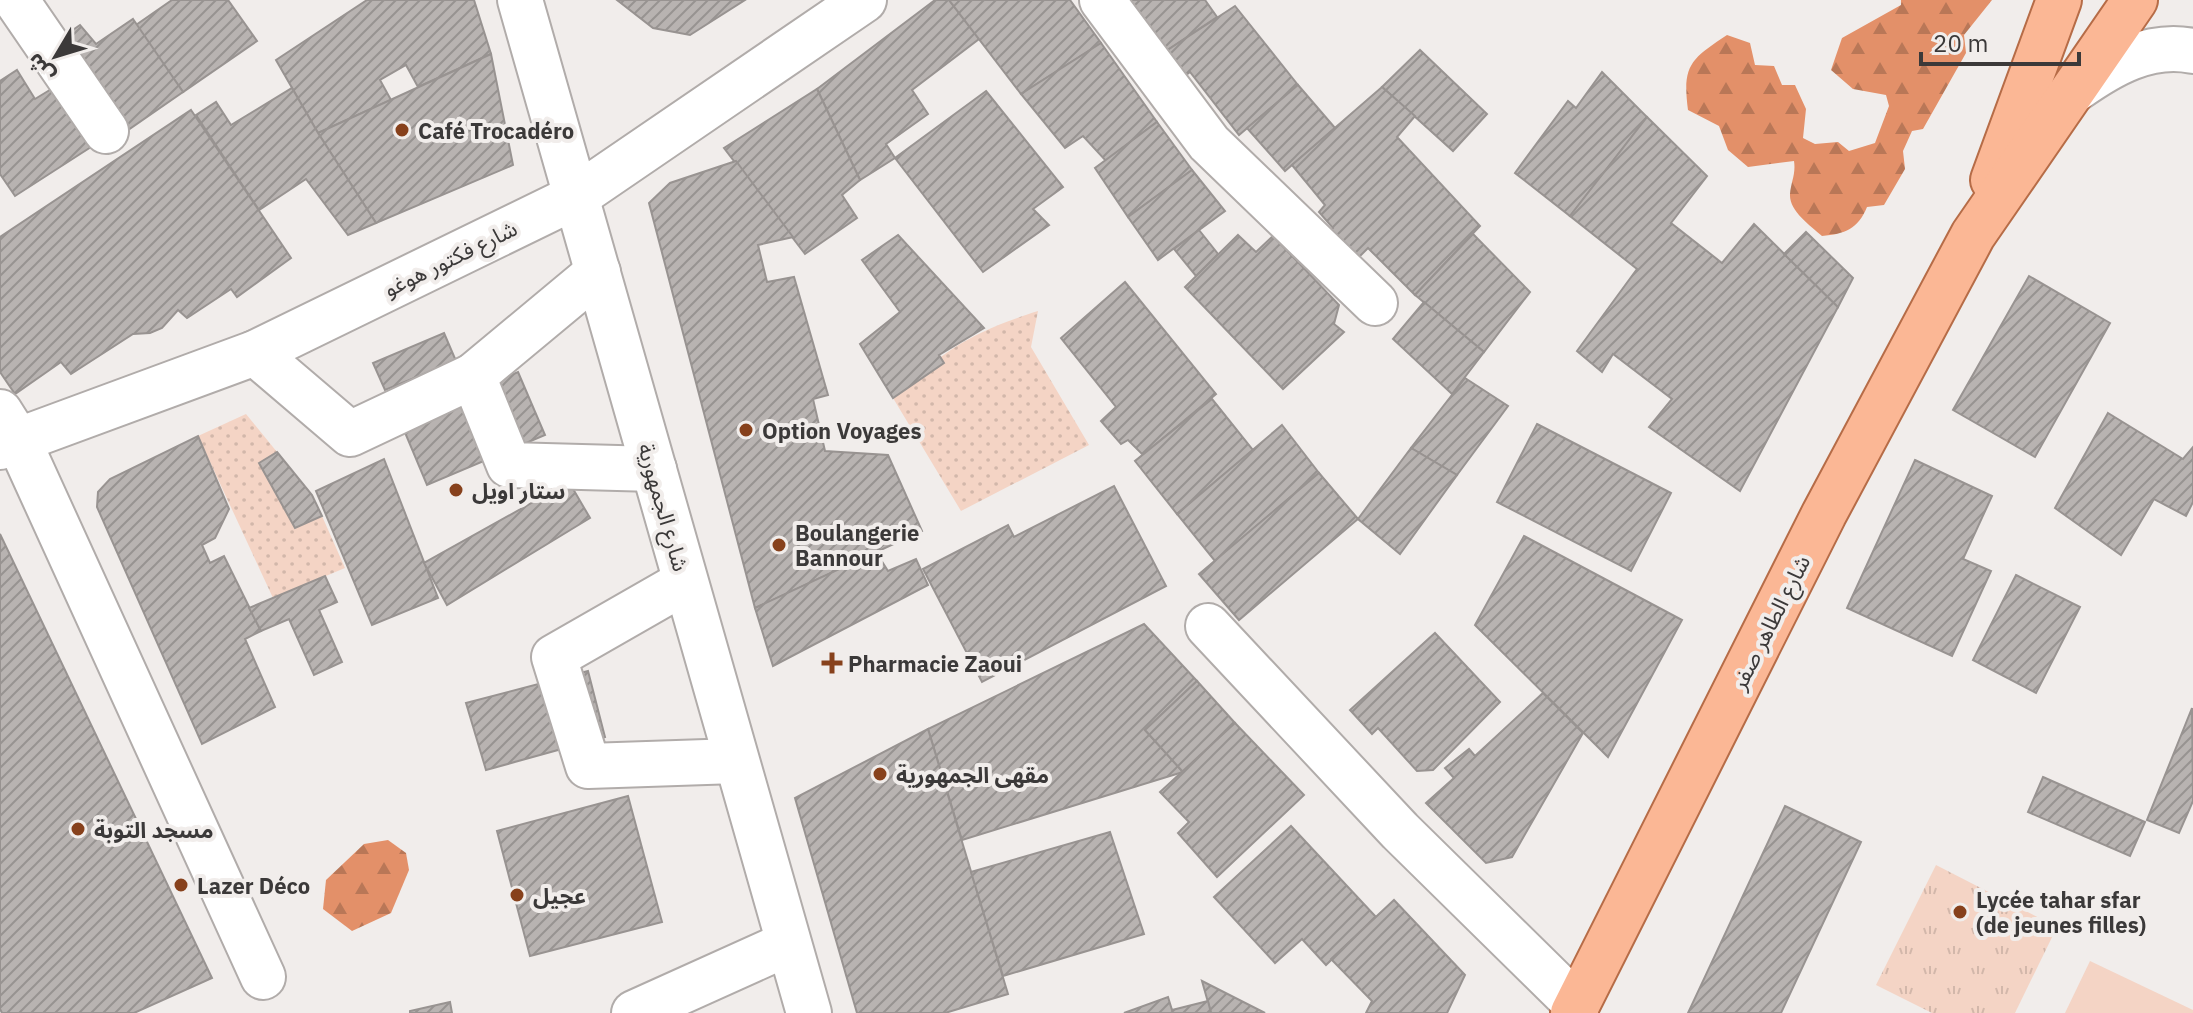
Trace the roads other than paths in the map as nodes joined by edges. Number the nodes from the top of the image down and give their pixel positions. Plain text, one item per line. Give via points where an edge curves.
1 (16, 0) edge
2 (520, 0) edge
3 (864, 0) edge
4 (1102, 0) edge
5 (2059, 0) edge
6 (2135, 0) edge
7 (811, 15) edge
8 (2193, 51) edge
9 (2076, 89) junction
10 (106, 131) dead end
11 (577, 196) junction
12 (1973, 235) junction
13 (598, 272) junction
14 (1375, 303) dead end
15 (255, 353) junction
16 (473, 376) junction
17 (6, 434) edge
18 (654, 469) junction
19 (685, 582) junction
20 (1208, 626) dead end
21 (736, 761) junction
22 (787, 944) junction
23 (263, 977) dead end
24 (1575, 1009) edge
25 (634, 1013) edge
26 (809, 1013) edge

1 - 10 street
2 - 11 street, شارع الجمهورية
3 - 7 street, شارع فكتور هوغو
4 - 14 street via 1209,143
5 - 12 main road, شارع الطاهر صفر
6 - 9 main road, شارع الطاهر صفر
7 - 11 street, شارع فكتور هوغو
8 - 9 street via 2144,52 2108,66
9 - 12 main road, شارع الطاهر صفر
11 - 13 street, شارع الجمهورية
11 - 15 street, شارع فكتور هوغو
12 - 24 main road, شارع الطاهر صفر via 1824,514
13 - 16 street
13 - 18 street, شارع الجمهورية
15 - 16 street via 350,434
15 - 17 street, شارع فكتور هوغو
16 - 18 street via 509,465
17 - 23 street
18 - 19 street, شارع الجمهورية
19 - 21 street, شارع الجمهورية
19 - 21 street via 554,657 588,766
20 - 24 street
21 - 22 street, شارع الجمهورية
22 - 25 street
22 - 26 street, شارع الجمهورية

